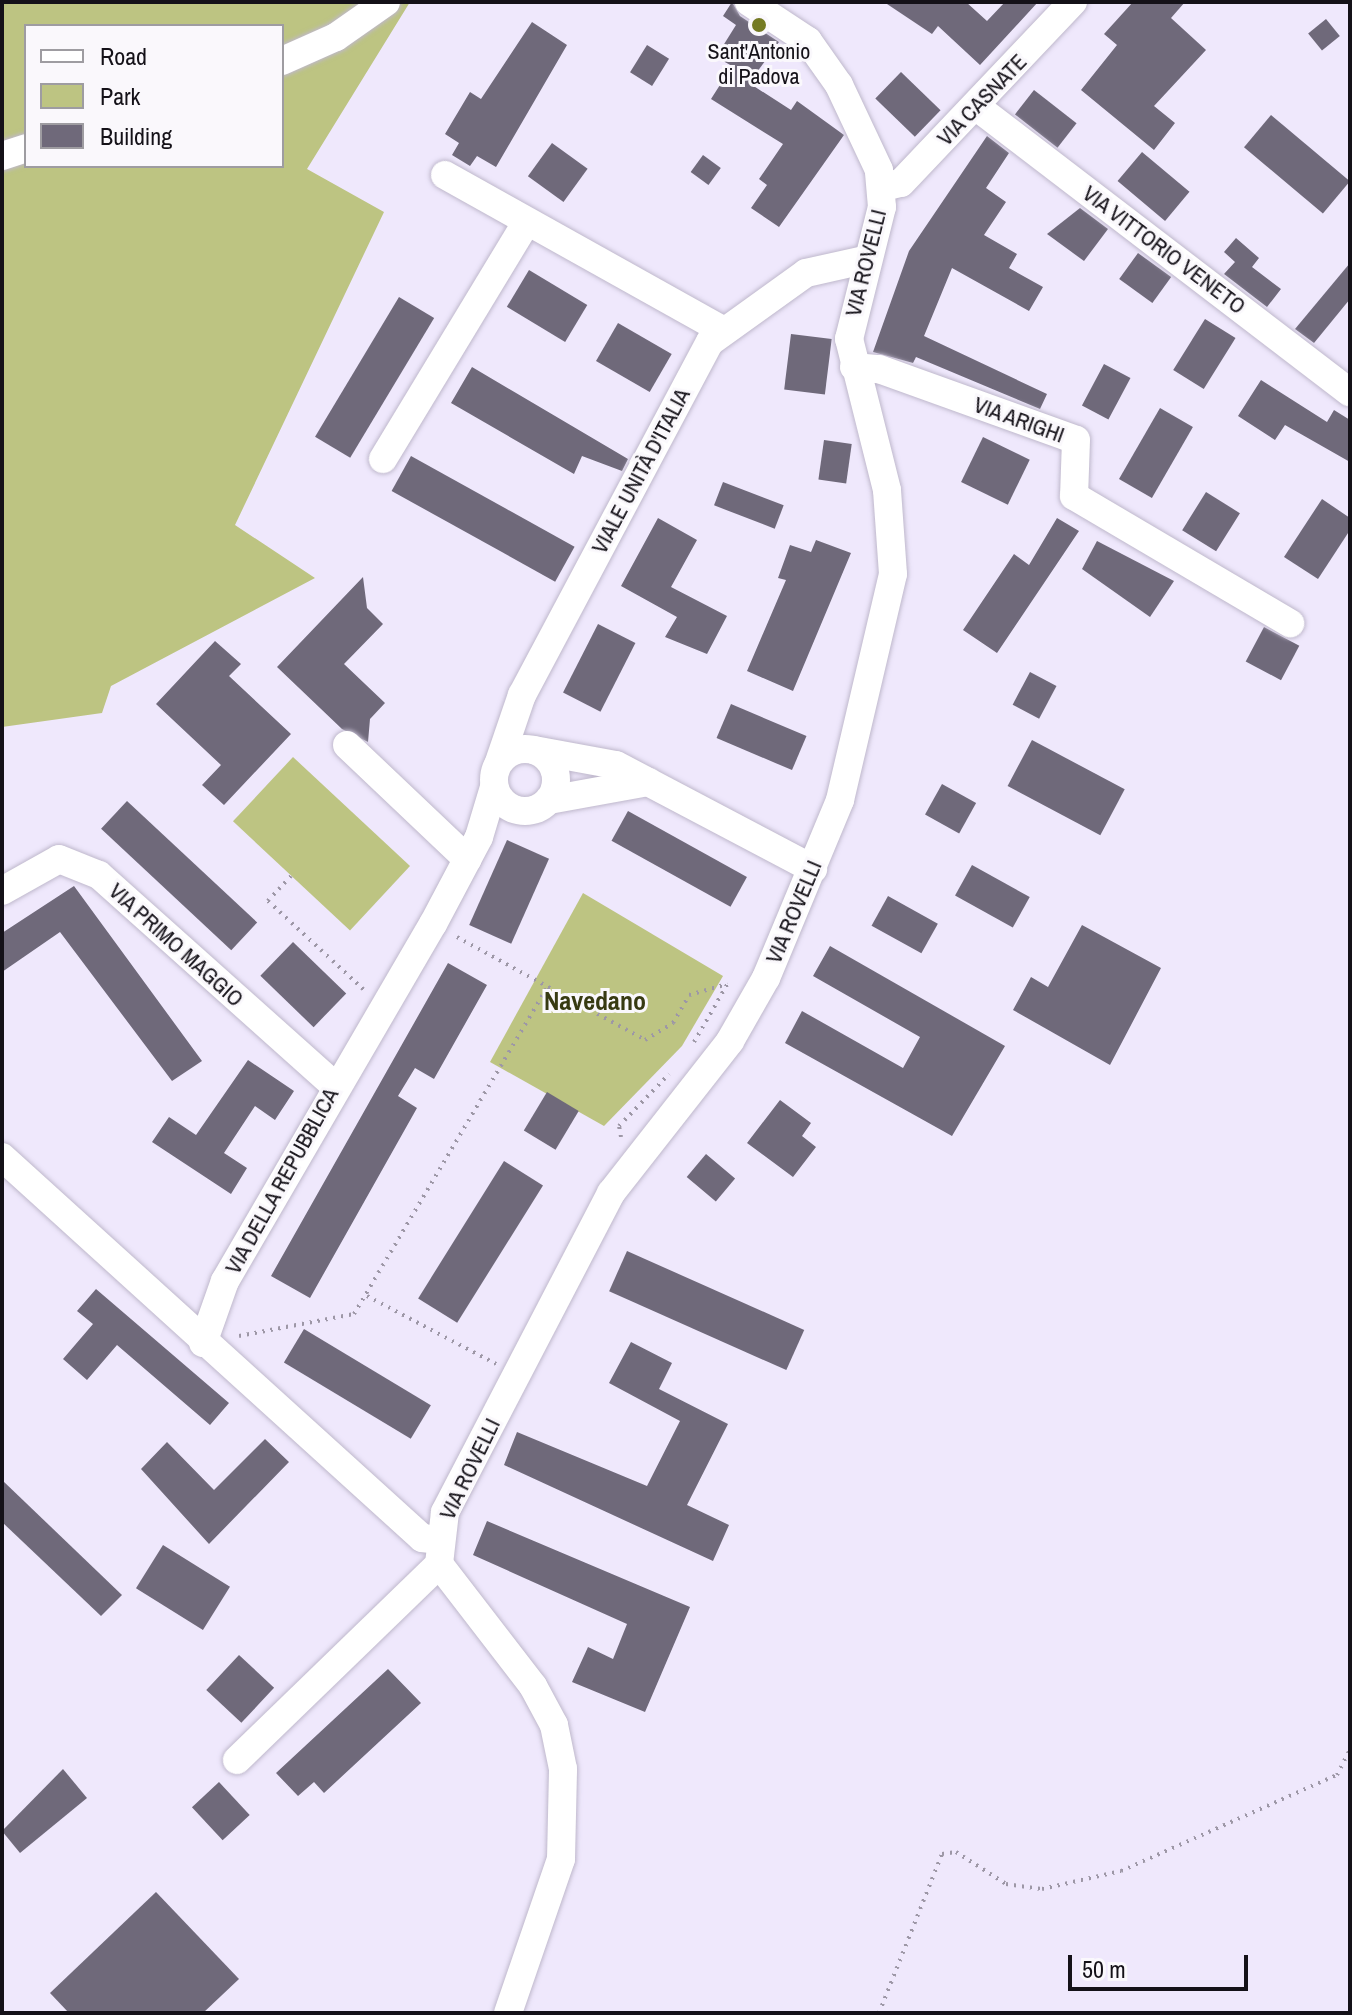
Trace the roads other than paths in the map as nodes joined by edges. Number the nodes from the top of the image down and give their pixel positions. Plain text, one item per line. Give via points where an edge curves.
1 (386, 2) edge
2 (749, 2) edge
3 (1073, 2) edge
4 (284, 60) edge
5 (978, 108) junction
6 (24, 149) edge
7 (2, 156) edge
8 (445, 175) dead end
9 (883, 187) junction
10 (526, 223) junction
11 (864, 260) junction
12 (721, 329) junction
13 (854, 367) junction
14 (1350, 392) edge
15 (383, 459) dead end
16 (1290, 623) dead end
17 (347, 745) dead end
18 (534, 750) junction
19 (496, 774) junction
20 (649, 782) junction
21 (549, 800) junction
22 (519, 812) junction
23 (473, 848) junction
24 (813, 869) junction
25 (2, 891) edge
26 (336, 1087) junction
27 (2, 1157) edge
28 (203, 1343) junction
29 (439, 1552) junction
30 (237, 1760) dead end
31 (508, 2012) edge

1 - 4 street via 336,37
2 - 9 street via 808,41 824,63
3 - 5 street, VIA CASNATE
5 - 9 street, VIA CASNATE via 901,183
5 - 14 street, VIA VITTORIO VENETO
6 - 7 street
8 - 10 street
9 - 11 street, VIA ROVELLI
10 - 12 street
10 - 15 street
11 - 12 street, VIALE UNITÀ D'ITALIA via 806,273
11 - 13 street, VIA ROVELLI via 849,339
12 - 19 street, VIALE UNITÀ D'ITALIA via 522,695
13 - 16 street, VIA ARIGHI via 879,369 1076,440 1074,496
13 - 24 street, VIA ROVELLI via 887,490 893,574 860,734
17 - 23 street
18 - 19 street
18 - 20 street via 616,765
18 - 21 street via 556,777
19 - 22 street
19 - 23 street, VIALE UNITÀ D'ITALIA
20 - 21 street
20 - 24 street
21 - 22 street
22 - 23 street
23 - 26 street, VIA DELLA REPUBBLICA
24 - 29 street, VIA ROVELLI via 730,1041 611,1193 445,1512
25 - 26 street, VIA PRIMO MAGGIO via 59,859 99,875
26 - 28 street, VIA DELLA REPUBBLICA via 225,1281
27 - 28 street
28 - 29 street
29 - 30 street, VIA ROVELLI
29 - 31 street via 533,1686 554,1725 563,1769 561,1859

